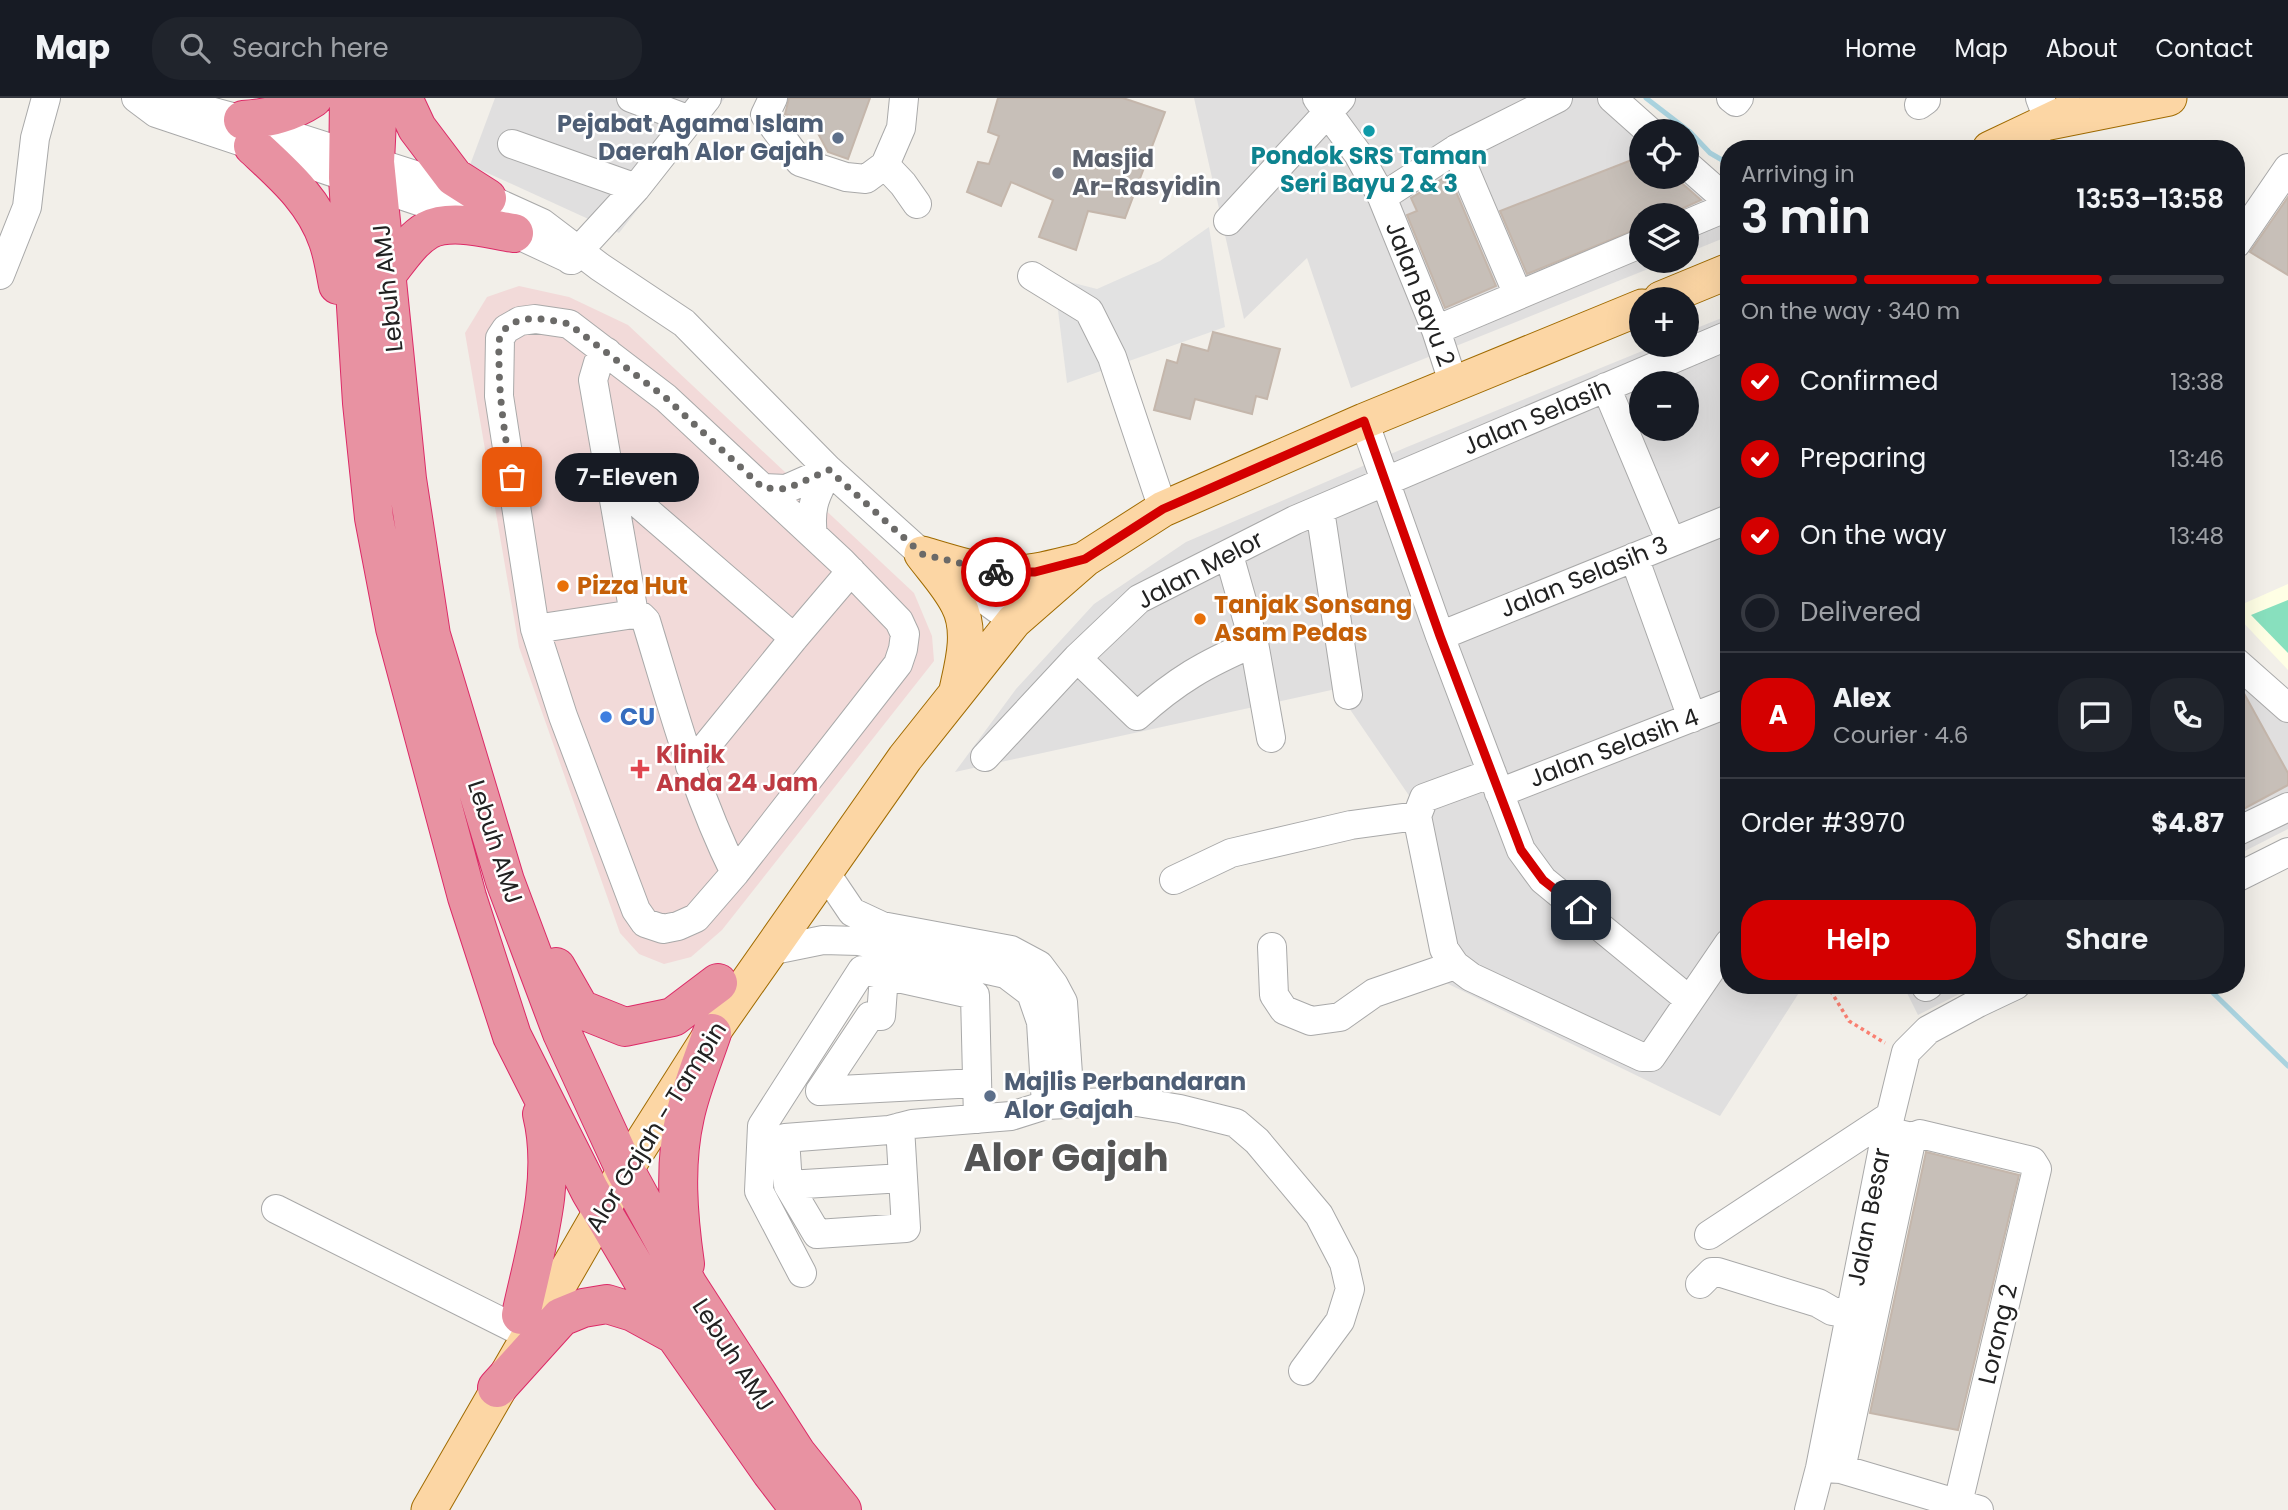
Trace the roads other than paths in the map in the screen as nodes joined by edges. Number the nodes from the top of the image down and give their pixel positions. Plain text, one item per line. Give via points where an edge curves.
1 (46, 98) edge
2 (136, 98) edge
3 (162, 98) edge
4 (313, 98) edge
5 (349, 98) edge
6 (378, 98) edge
7 (403, 98) edge
8 (631, 98) edge
9 (708, 98) edge
10 (773, 98) edge
11 (904, 98) edge
12 (1558, 98) edge
13 (1612, 98) edge
14 (1731, 98) edge
15 (1739, 98) edge
16 (2096, 98) edge
17 (2169, 98) edge
18 (1328, 103) edge
19 (2045, 110) edge
20 (1636, 119) edge
21 (690, 120) junction
22 (248, 133) junction
23 (2003, 140) edge
24 (512, 144) dead end
25 (1455, 149) junction
26 (885, 165) junction
27 (362, 170) junction
28 (2287, 172) edge
29 (1699, 176) edge
30 (636, 188) junction
31 (1720, 194) edge
32 (1382, 197) junction
33 (486, 198) junction
34 (1720, 200) edge
35 (917, 204) dead end
36 (1699, 219) edge
37 (1228, 221) dead end
38 (2245, 231) edge
39 (514, 233) junction
40 (1629, 248) edge
41 (575, 254) junction
42 (387, 274) junction
43 (0, 275) edge
44 (1720, 275) edge
45 (1032, 276) dead end
46 (1690, 287) edge
47 (1518, 295) junction
48 (1629, 312) edge
49 (1436, 330) junction
50 (1720, 339) edge
51 (607, 352) junction
52 (1454, 385) junction
53 (1606, 387) junction
54 (362, 403) junction
55 (1364, 421) junction
56 (829, 470) junction
57 (610, 479) junction
58 (1384, 482) junction
59 (763, 488) junction
60 (1163, 509) junction
61 (1320, 510) junction
62 (1720, 523) edge
63 (813, 535) junction
64 (1671, 542) junction
65 (922, 554) junction
66 (1229, 555) junction
67 (1634, 557) junction
68 (1085, 559) junction
69 (851, 571) junction
70 (634, 614) junction
71 (1014, 621) junction
72 (535, 629) junction
73 (1440, 636) junction
74 (794, 638) junction
75 (1254, 643) junction
76 (1077, 658) junction
77 (2245, 671) edge
78 (956, 694) junction
79 (1348, 695) dead end
80 (1720, 707) edge
81 (2288, 708) edge
82 (1692, 718) junction
83 (1271, 738) dead end
84 (985, 757) dead end
85 (905, 758) junction
86 (690, 766) junction
87 (1496, 783) junction
88 (2288, 807) edge
89 (1417, 816) junction
90 (2245, 824) edge
91 (2288, 852) edge
92 (825, 872) junction
93 (736, 873) junction
94 (2245, 874) edge
95 (1174, 880) dead end
96 (505, 881) junction
97 (1272, 947) dead end
98 (769, 951) junction
99 (1720, 955) edge
100 (1039, 965) junction
101 (1455, 965) junction
102 (884, 975) junction
103 (718, 983) junction
104 (1031, 993) junction
105 (1998, 994) edge
106 (1688, 999) junction
107 (712, 1033) junction
108 (977, 1083) junction
109 (536, 1087) junction
110 (1058, 1104) junction
111 (978, 1119) junction
112 (900, 1127) junction
113 (1896, 1128) junction
114 (620, 1159) junction
115 (903, 1178) junction
116 (788, 1185) junction
117 (597, 1201) junction
118 (276, 1209) dead end
119 (1709, 1235) dead end
120 (802, 1273) dead end
121 (1700, 1284) dead end
122 (688, 1285) junction
123 (1850, 1314) junction
124 (517, 1321) junction
125 (675, 1335) junction
126 (1303, 1371) dead end
127 (497, 1388) junction
128 (1830, 1468) junction
129 (1968, 1506) edge
130 (411, 1510) edge
131 (429, 1510) edge
132 (800, 1510) edge
133 (842, 1510) edge
134 (1809, 1510) edge

1 - 43 street via 35,138 27,207
2 - 22 street via 156,113
3 - 22 street
4 - 22 highway
5 - 27 highway, Lebuh AMJ
6 - 27 highway, Lebuh AMJ
7 - 33 highway via 417,128 454,177
8 - 21 street
9 - 21 street
10 - 26 street via 765,115 800,162 866,179
11 - 26 street via 901,128
12 - 25 street
13 - 20 street
14 - 15 street via 1736,102
16 - 19 main road
17 - 19 main road
18 - 32 street, Jalan Bayu 2
18 - 37 street
19 - 23 main road
21 - 30 street
22 - 27 street
22 - 54 highway via 297,186 329,242
24 - 30 street
25 - 32 street
25 - 47 street
26 - 35 street
27 - 33 street
27 - 39 street
27 - 42 highway, Lebuh AMJ
27 - 54 highway, Lebuh AMJ
28 - 38 street
29 - 31 street
30 - 41 street
32 - 49 street, Jalan Bayu 2
33 - 41 street via 542,223
34 - 36 street via 1718,211
39 - 41 street
39 - 42 highway via 456,225 429,229
40 - 47 street
41 - 56 street via 684,324
42 - 96 highway, Lebuh AMJ via 407,479 431,635
44 - 46 main road
45 - 60 street via 1089,311 1112,357
47 - 49 street
48 - 52 main road, Alor Gajah - Tampin
49 - 52 street, Jalan Bayu 2
50 - 53 street, Jalan Selasih
51 - 57 street via 593,380
51 - 59 street via 666,398
51 - 72 street via 569,324 550,320 520,321 500,338 499,396
52 - 55 main road, Alor Gajah - Tampin
53 - 58 street, Jalan Selasih
53 - 64 street
54 - 109 highway, Lebuh AMJ via 374,518 395,628 467,897 512,1036
55 - 58 street
55 - 60 main road, Alor Gajah - Tampin
56 - 59 street via 786,489
56 - 63 street via 810,515
56 - 65 street
57 - 70 street
57 - 74 street
58 - 61 street, Jalan Melor
58 - 73 street
59 - 63 street
60 - 68 main road, Alor Gajah - Tampin
61 - 66 street, Jalan Melor
61 - 79 street
62 - 64 street, Jalan Selasih 3
63 - 69 street
64 - 67 street, Jalan Selasih 3
65 - 68 main road via 1004,573 1035,572
65 - 71 street
65 - 78 main road via 959,604 965,627
66 - 75 street
66 - 76 street, Jalan Melor via 1139,599
67 - 73 street, Jalan Selasih 3
67 - 82 street
68 - 71 main road, Alor Gajah - Tampin
69 - 74 street
69 - 93 street via 899,621 905,634 898,664
70 - 72 street
70 - 86 street via 646,621
71 - 78 main road, Alor Gajah - Tampin
72 - 93 street via 563,716 636,910 645,923 663,929 696,918
73 - 87 street
74 - 86 street
75 - 76 street via 1167,689 1138,716
75 - 83 street
76 - 84 street, Jalan Melor
77 - 81 street
78 - 85 main road, Alor Gajah - Tampin
80 - 82 street, Jalan Selasih 4
82 - 87 street, Jalan Selasih 4
85 - 92 main road, Alor Gajah - Tampin
85 - 103 main road, Alor Gajah - Tampin via 825,842
86 - 93 street
87 - 89 street, Jalan Selasih 4 via 1424,798
87 - 106 street via 1521,850 1543,880
88 - 90 street
89 - 95 street via 1351,825 1231,853
89 - 101 street via 1444,949
91 - 94 street
92 - 98 main road, Alor Gajah - Tampin
92 - 100 street via 852,912 882,926 1011,950
96 - 103 highway via 580,1009 625,1027 673,1017
96 - 114 highway, Lebuh AMJ via 562,1033
97 - 101 street via 1274,995 1284,1010 1311,1021 1340,1017 1374,993
98 - 104 street via 823,940 859,941 1006,974
98 - 107 main road, Alor Gajah - Tampin
99 - 106 street
100 - 104 street
100 - 110 street via 1063,1002
101 - 106 street via 1642,1057 1651,1057
102 - 108 street via 975,995
102 - 108 street via 881,1016 870,1016 820,1091
102 - 120 street via 862,970 762,1126 759,1191
103 - 114 main road, Alor Gajah - Tampin
104 - 110 street
105 - 113 street, Jalan Besar via 1928,1030 1906,1052
107 - 114 main road, Alor Gajah - Tampin
107 - 122 highway via 685,1117 678,1181
108 - 111 street
109 - 117 highway, Lebuh AMJ
109 - 124 highway via 548,1138 545,1201
110 - 111 street
110 - 126 street via 1138,1102 1180,1109 1236,1123 1257,1141 1319,1215 1344,1263 1350,1289 1340,1321
111 - 112 street
112 - 115 street
112 - 116 street via 785,1138
113 - 119 street
113 - 123 street, Jalan Besar
113 - 128 street
113 - 129 street, Lorong 2 via 2032,1161 2037,1169
114 - 117 main road, Alor Gajah - Tampin
114 - 122 highway, Lebuh AMJ
115 - 116 street
115 - 116 street via 906,1228 817,1234
117 - 124 main road, Alor Gajah - Tampin
117 - 125 highway, Lebuh AMJ
117 - 127 main road, Alor Gajah - Tampin
118 - 124 street
121 - 123 street via 1718,1272
122 - 133 highway, Lebuh AMJ via 797,1454
123 - 128 street, Jalan Besar
124 - 130 main road, Alor Gajah - Tampin via 416,1490
125 - 127 highway via 633,1312 607,1304 583,1308 561,1317
125 - 132 highway, Lebuh AMJ
127 - 131 main road, Alor Gajah - Tampin
128 - 129 street
128 - 134 street, Jalan Besar

